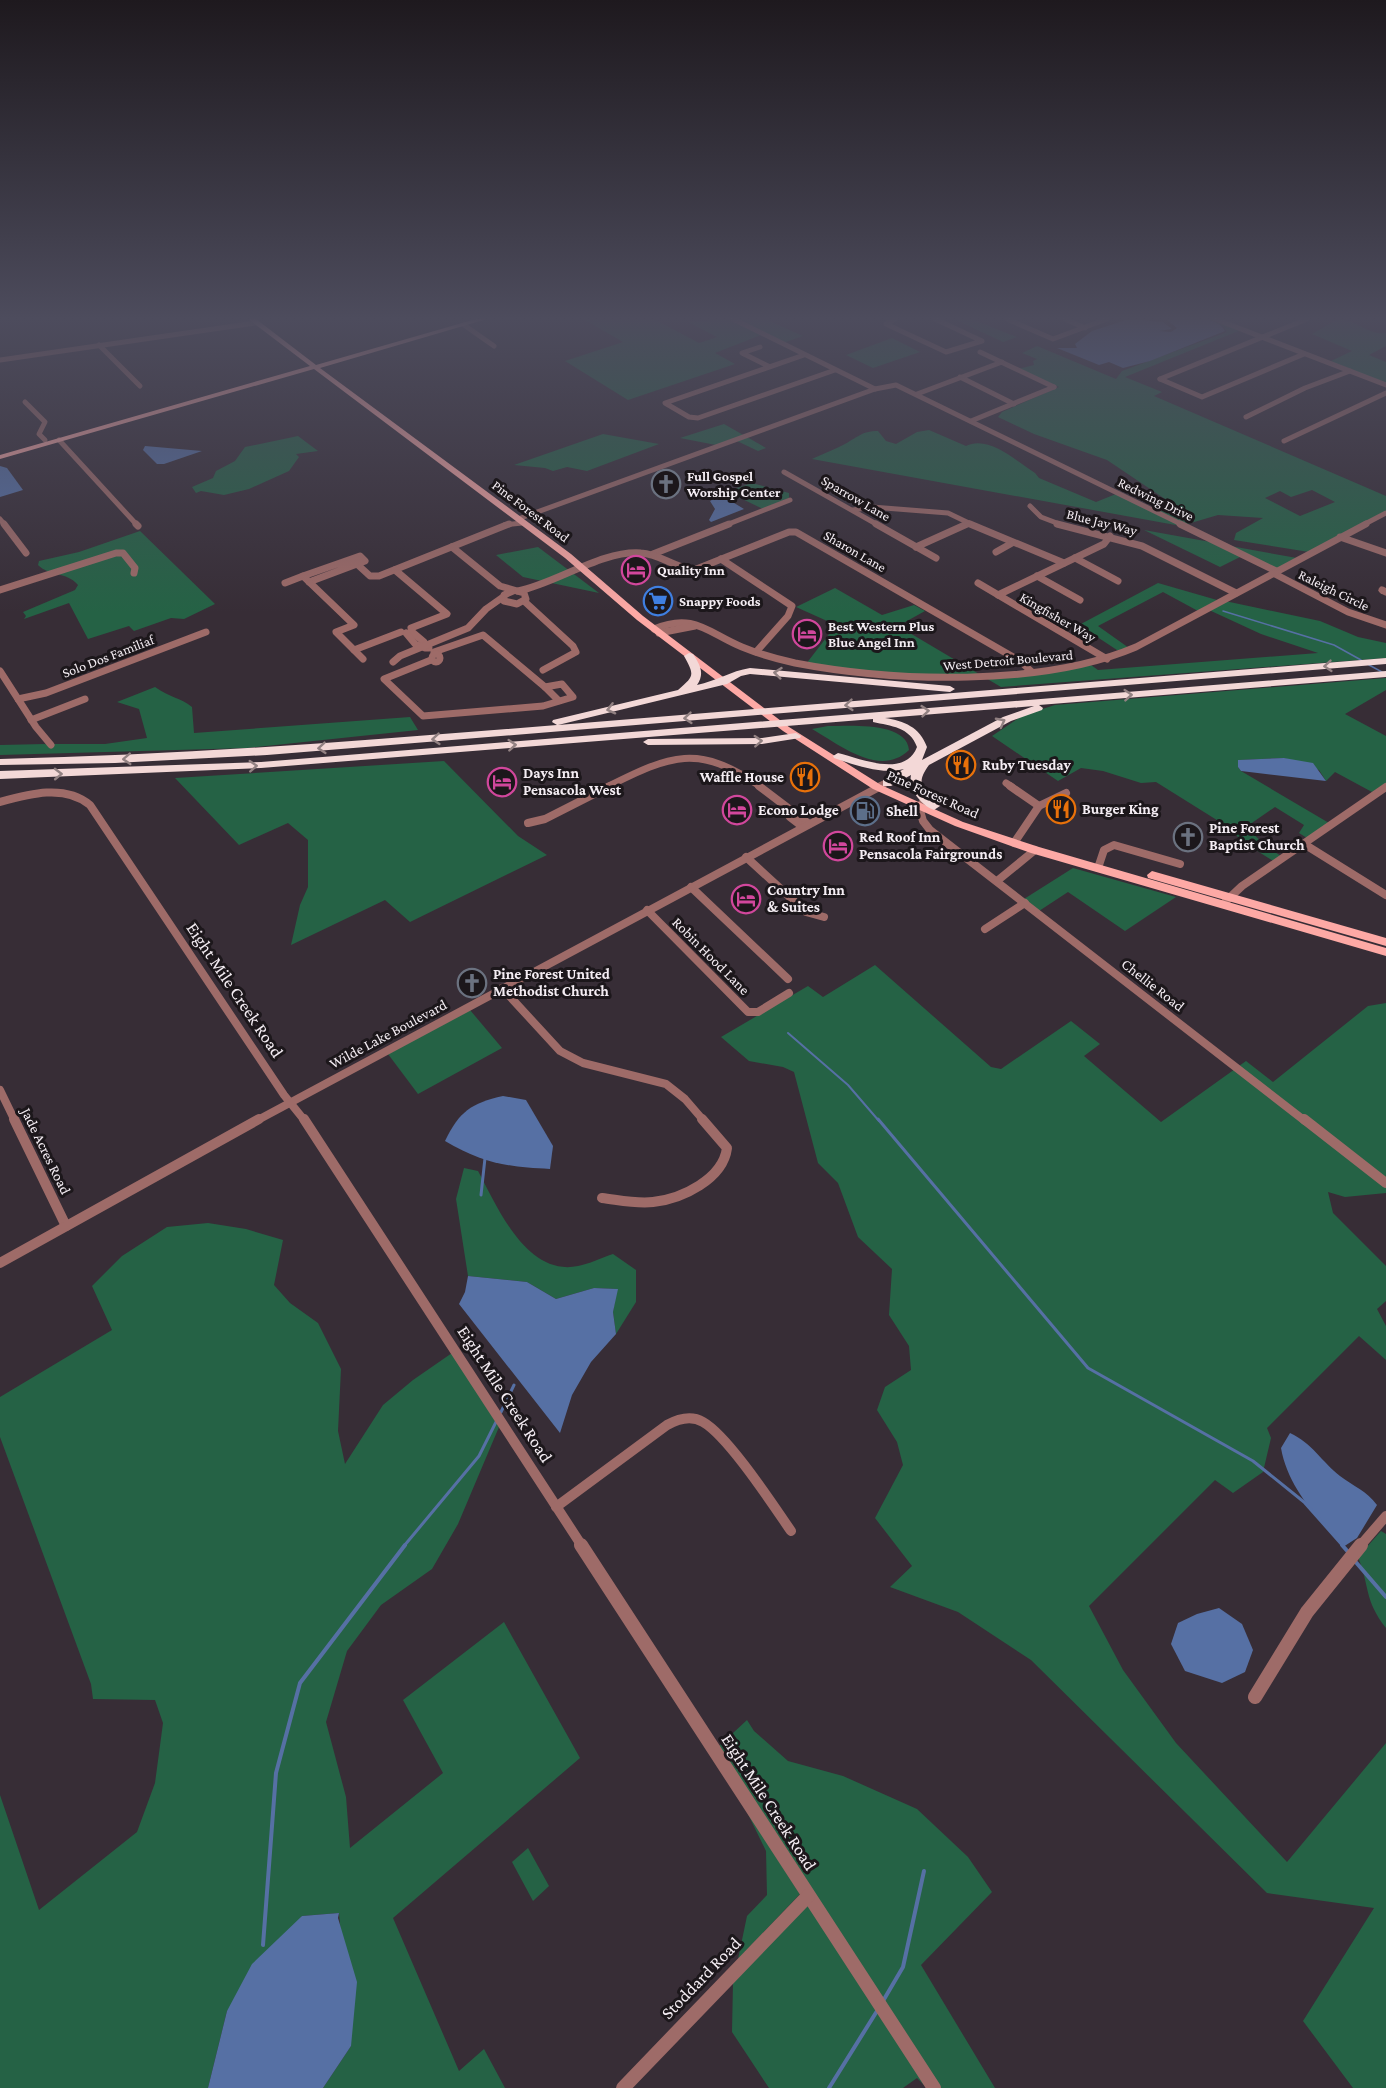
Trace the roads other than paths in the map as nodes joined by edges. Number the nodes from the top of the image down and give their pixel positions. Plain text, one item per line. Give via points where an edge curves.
1 (39, 416) edge
2 (130, 416) edge
3 (131, 416) edge
4 (142, 416) edge
5 (380, 416) edge
6 (799, 416) edge
7 (962, 416) edge
8 (983, 416) edge
9 (1336, 416) edge
10 (971, 421) junction
11 (45, 440) junction
12 (59, 440) junction
13 (1284, 441) dead end
14 (0, 455) edge
15 (784, 472) dead end
16 (790, 500) dead end
17 (1030, 506) dead end
18 (854, 510) junction
19 (1386, 513) edge
20 (0, 519) edge
21 (517, 519) junction
22 (969, 523) junction
23 (507, 524) junction
24 (138, 526) dead end
25 (1110, 536) junction
26 (1340, 537) junction
27 (1012, 543) junction
28 (452, 547) junction
29 (916, 547) junction
30 (996, 552) dead end
31 (26, 553) dead end
32 (653, 554) junction
33 (1386, 554) edge
34 (936, 558) dead end
35 (1075, 558) junction
36 (721, 559) junction
37 (1064, 563) junction
38 (358, 565) junction
39 (395, 570) junction
40 (580, 571) junction
41 (1274, 572) junction
42 (134, 573) dead end
43 (303, 576) junction
44 (1037, 576) junction
45 (1118, 581) dead end
46 (309, 582) junction
47 (285, 583) dead end
48 (978, 583) dead end
49 (500, 586) junction
50 (0, 590) edge
51 (515, 591) junction
52 (1236, 593) junction
53 (998, 595) junction
54 (503, 596) junction
55 (1080, 600) dead end
56 (519, 601) junction
57 (494, 605) junction
58 (1386, 625) edge
59 (681, 628) junction
60 (661, 630) junction
61 (710, 630) junction
62 (407, 631) junction
63 (206, 632) dead end
64 (679, 639) junction
65 (424, 647) junction
66 (354, 650) junction
67 (756, 652) junction
68 (433, 656) junction
69 (689, 656) junction
70 (363, 659) dead end
71 (1107, 659) junction
72 (1386, 661) edge
73 (393, 662) dead end
74 (0, 671) edge
75 (377, 672) dead end
76 (1032, 672) junction
77 (1386, 674) edge
78 (530, 675) junction
79 (384, 679) junction
80 (726, 679) junction
81 (545, 687) junction
82 (990, 693) junction
83 (668, 695) junction
84 (18, 699) junction
85 (85, 699) dead end
86 (1070, 699) junction
87 (559, 701) junction
88 (845, 717) junction
89 (32, 720) junction
90 (492, 734) junction
91 (796, 736) junction
92 (573, 741) junction
93 (51, 745) dead end
94 (838, 756) junction
95 (931, 760) junction
96 (0, 762) edge
97 (0, 775) edge
98 (1006, 783) dead end
99 (882, 785) junction
100 (1386, 787) edge
101 (1066, 793) dead end
102 (1376, 794) junction
103 (1386, 800) edge
104 (0, 802) edge
105 (926, 805) junction
106 (1039, 806) junction
107 (528, 823) dead end
108 (806, 825) junction
109 (1016, 840) junction
110 (1304, 844) junction
111 (1031, 848) junction
112 (746, 857) junction
113 (1180, 864) dead end
114 (1099, 865) junction
115 (997, 881) junction
116 (690, 887) junction
117 (1386, 895) edge
118 (1227, 899) junction
119 (1025, 903) junction
120 (647, 910) junction
121 (824, 917) dead end
122 (985, 929) dead end
123 (1386, 942) edge
124 (1386, 952) edge
125 (788, 979) dead end
126 (502, 988) junction
127 (789, 993) dead end
128 (0, 1090) edge
129 (290, 1102) junction
130 (1386, 1183) edge
131 (602, 1198) dead end
132 (66, 1226) junction
133 (0, 1263) edge
134 (556, 1507) junction
135 (1386, 1516) edge
136 (791, 1531) dead end
137 (1255, 1697) dead end
138 (808, 1896) junction
139 (623, 2088) edge
140 (934, 2088) edge

1 - 11 street via 45,422 39,434
2 - 11 main road
3 - 12 main road
4 - 12 main road
5 - 21 main road, Pine Forest Road
6 - 21 street
7 - 10 street, Redwing Drive
8 - 10 street
9 - 13 street
10 - 41 street, Redwing Drive
11 - 14 main road
12 - 14 main road
12 - 24 street
15 - 18 street, Sparrow Lane
16 - 32 street, Sharon Lane
17 - 25 street, Blue Jay Way via 1038,516 1077,530
18 - 22 street via 872,507 944,512
18 - 29 street, Sparrow Lane
19 - 26 street, West Detroit Boulevard
20 - 31 street
21 - 23 street
21 - 23 street
21 - 40 main road, Pine Forest Road
22 - 27 street
22 - 29 street
23 - 28 street
25 - 35 street, Kingfisher Way via 1104,544
25 - 52 street, Blue Jay Way via 1141,544
26 - 33 street
26 - 41 street, West Detroit Boulevard
27 - 30 street
27 - 37 street
28 - 39 street
28 - 49 street
29 - 34 street, Sparrow Lane
32 - 36 street, Sharon Lane via 690,570
32 - 40 street, Sharon Lane via 629,553
35 - 37 street, Kingfisher Way
35 - 45 street
36 - 67 street via 792,606 788,616
36 - 76 street, Sharon Lane via 789,532 799,532 1028,666
37 - 44 street, Kingfisher Way
38 - 39 street via 373,576
38 - 43 street via 365,561 360,556
38 - 46 street
39 - 62 street via 447,614
40 - 51 street
40 - 56 street
40 - 60 main road, Pine Forest Road
41 - 52 street, West Detroit Boulevard
41 - 58 street, Raleigh Circle via 1348,612
42 - 50 street via 135,568 123,554 116,552
43 - 46 street
43 - 47 street
44 - 53 street, Kingfisher Way
44 - 55 street
46 - 66 street via 354,626 336,632
48 - 53 street, Kingfisher Way
49 - 51 street
49 - 54 street
51 - 54 street
51 - 56 street
52 - 71 street, West Detroit Boulevard
53 - 71 street, Kingfisher Way
54 - 56 street
54 - 57 street
56 - 57 street
56 - 78 street via 576,652
57 - 65 street via 468,628
59 - 60 street, West Detroit Boulevard
59 - 61 street, West Detroit Boulevard
59 - 64 street via 676,634
60 - 61 street, West Detroit Boulevard via 685,621
60 - 64 main road, Pine Forest Road
60 - 69 main road, Pine Forest Road
61 - 67 street, West Detroit Boulevard
62 - 65 street via 416,645
62 - 66 street
63 - 84 street, Solo Dos Familiaf via 45,693
64 - 80 main road, Pine Forest Road
65 - 68 street
65 - 73 street
66 - 70 street
67 - 76 street, West Detroit Boulevard via 810,666 911,677
68 - 78 street via 483,635
68 - 79 street
69 - 80 main road, Pine Forest Road
69 - 83 highway via 697,677 687,688
71 - 76 street, West Detroit Boulevard
72 -> 82 highway
74 - 84 street
75 - 79 street
86 -> 77 highway
78 - 81 street
79 - 87 street via 423,716 527,708
82 -> 80 highway via 761,671 743,672
80 - 83 highway
80 - 91 main road, Pine Forest Road
80 - 94 main road, Pine Forest Road
81 - 87 street
81 - 87 street via 562,684 573,697
82 -> 90 highway
83 -> 90 highway via 556,723
84 - 89 street
85 - 89 street
88 -> 86 highway
95 -> 86 highway via 1013,716
88 - 92 highway
88 - 94 highway via 904,726 918,736 922,751 910,763 891,767
89 - 93 street
90 -> 96 highway via 247,753
92 -> 91 highway via 751,742
91 - 99 main road, Pine Forest Road
97 -> 92 highway via 261,765
94 - 99 main road, Pine Forest Road
95 - 99 highway
95 - 105 highway via 917,770 915,781
98 - 106 street
99 - 105 main road, Pine Forest Road
99 - 108 street, Wilde Lake Boulevard
100 - 102 street
101 - 106 street
102 - 103 street
102 - 110 street
104 - 129 street, Eight Mile Creek Road via 37,794 73,794 86,800
105 - 109 main road, Pine Forest Road
105 - 115 street, Chellie Road via 923,821 930,830
106 - 109 street
107 - 108 street via 545,819 665,761 687,756 716,761 764,788 790,817
108 - 112 street, Wilde Lake Boulevard
109 - 111 main road, Pine Forest Road
109 - 114 main road, Pine Forest Road
110 - 117 street
110 - 118 street
111 - 114 main road, Pine Forest Road
111 - 115 street via 1022,862
112 - 116 street, Wilde Lake Boulevard
112 - 121 street via 806,912
113 - 114 street via 1114,845 1104,850
114 - 118 main road, Pine Forest Road
115 - 119 street, Chellie Road
116 - 120 street, Wilde Lake Boulevard
116 - 125 street
118 - 123 main road, Pine Forest Road
118 - 124 main road, Pine Forest Road
119 - 122 street
119 - 130 street, Chellie Road
120 - 126 street, Wilde Lake Boulevard
120 - 127 street, Robin Hood Lane via 748,1012 758,1012
126 - 129 street, Wilde Lake Boulevard
126 - 131 street via 560,1052 583,1063 666,1084 685,1099 727,1148 720,1169 673,1197 641,1202
128 - 132 street, Jade Acres Road
129 - 132 street, Wilde Lake Boulevard
129 - 134 street, Eight Mile Creek Road
132 - 133 street, Wilde Lake Boulevard
134 - 136 street via 667,1425 691,1419 712,1428
134 - 138 street, Eight Mile Creek Road
135 - 137 street via 1307,1612
138 - 139 street, Stoddard Road
138 - 140 street, Eight Mile Creek Road

